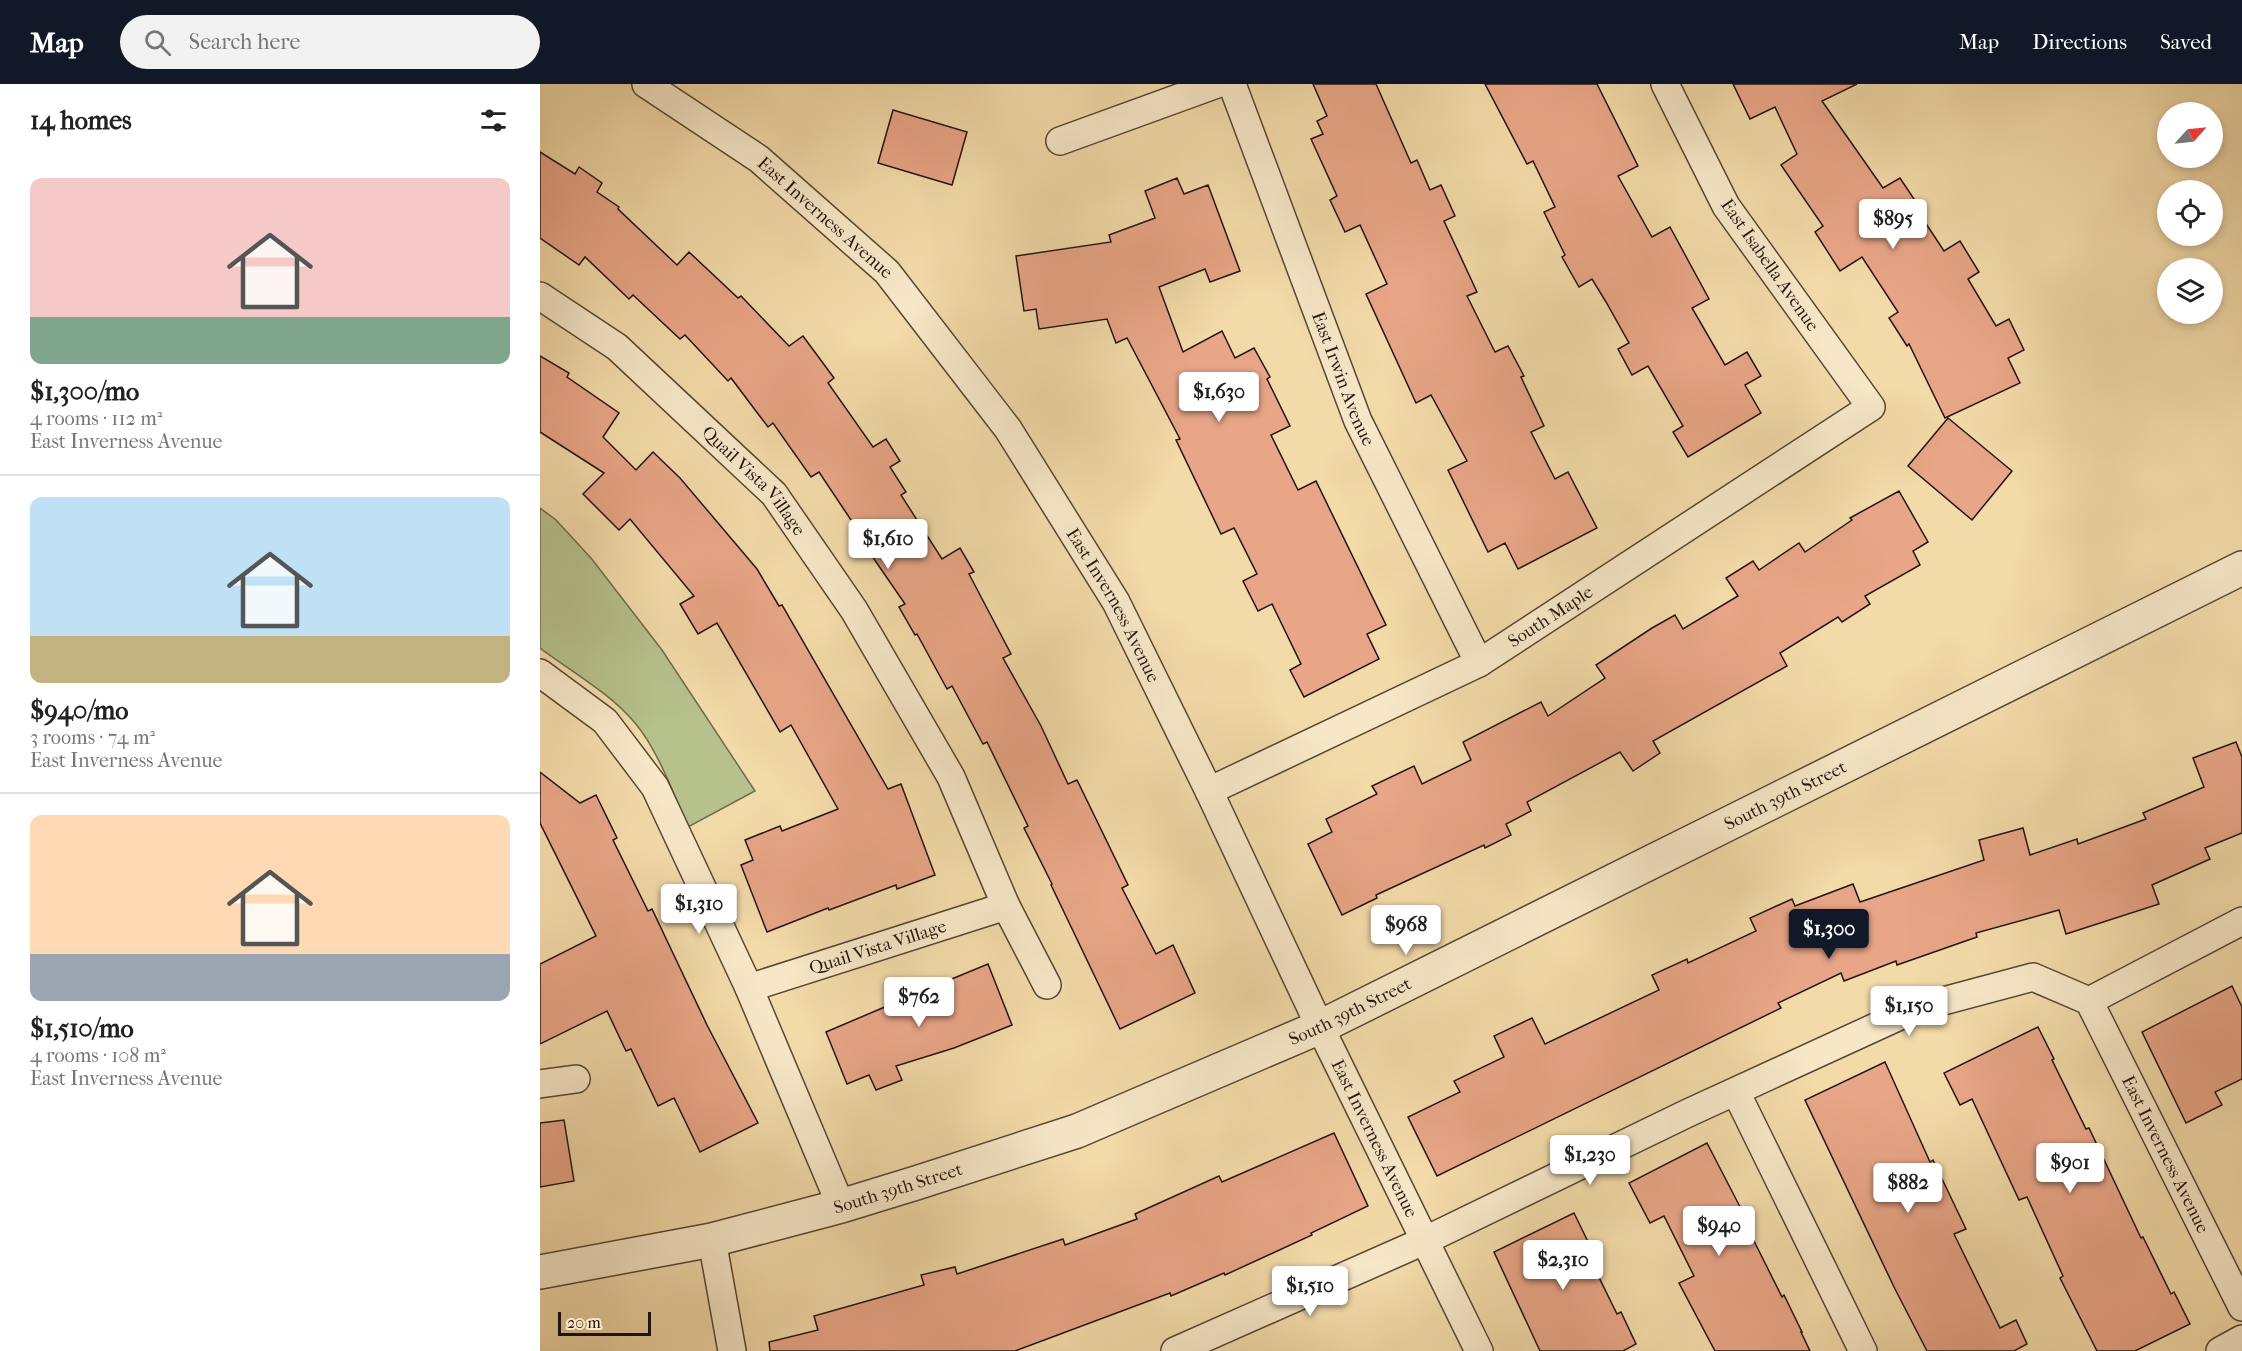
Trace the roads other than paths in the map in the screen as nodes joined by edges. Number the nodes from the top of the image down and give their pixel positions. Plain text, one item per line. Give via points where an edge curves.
1 (646, 84) edge
2 (1217, 84) edge
3 (1232, 84) edge
4 (1665, 84) edge
5 (1060, 141) dead end
6 (540, 296) edge
7 (1871, 407) joint
8 (2242, 568) edge
9 (1479, 663) junction
10 (540, 673) edge
11 (1209, 790) junction
12 (1006, 906) junction
13 (2242, 921) edge
14 (1047, 985) dead end
15 (749, 988) junction
16 (2089, 1001) junction
17 (1320, 1027) junction
18 (576, 1079) dead end
19 (540, 1084) edge
20 (1736, 1092) junction
21 (841, 1206) junction
22 (712, 1240) junction
23 (1426, 1240) junction
24 (540, 1272) edge
25 (2242, 1307) edge
26 (2242, 1339) edge
27 (732, 1351) edge
28 (1175, 1351) edge
29 (1479, 1351) edge
30 (1863, 1351) edge
31 (2220, 1351) edge

1 - 11 street, East Inverness Avenue via 759,159 887,272 1008,429 1110,591
2 - 5 street
3 - 9 street, East Irwin Avenue via 1358,421
4 - 7 street, East Isabella Avenue via 1726,206
6 - 12 street, Quail Vista Village via 617,347 774,494 854,610 951,777
7 - 9 street, South Maple
8 - 17 street, South 39th Street
9 - 11 street, South Maple
10 - 15 street via 605,722 655,787
11 - 17 street, East Inverness Avenue
12 - 14 street, Quail Vista Village
12 - 15 street, Quail Vista Village
13 - 16 street
15 - 21 street
16 - 20 street via 2033,977 1917,1008
16 - 25 street, East Inverness Avenue
17 - 21 street, South 39th Street via 1077,1131
17 - 23 street, East Inverness Avenue
18 - 19 street
20 - 23 street
20 - 30 street
21 - 22 street, South 39th Street
22 - 24 street, South 39th Street
22 - 27 street
23 - 28 street
23 - 29 street, East Inverness Avenue
26 - 31 street

